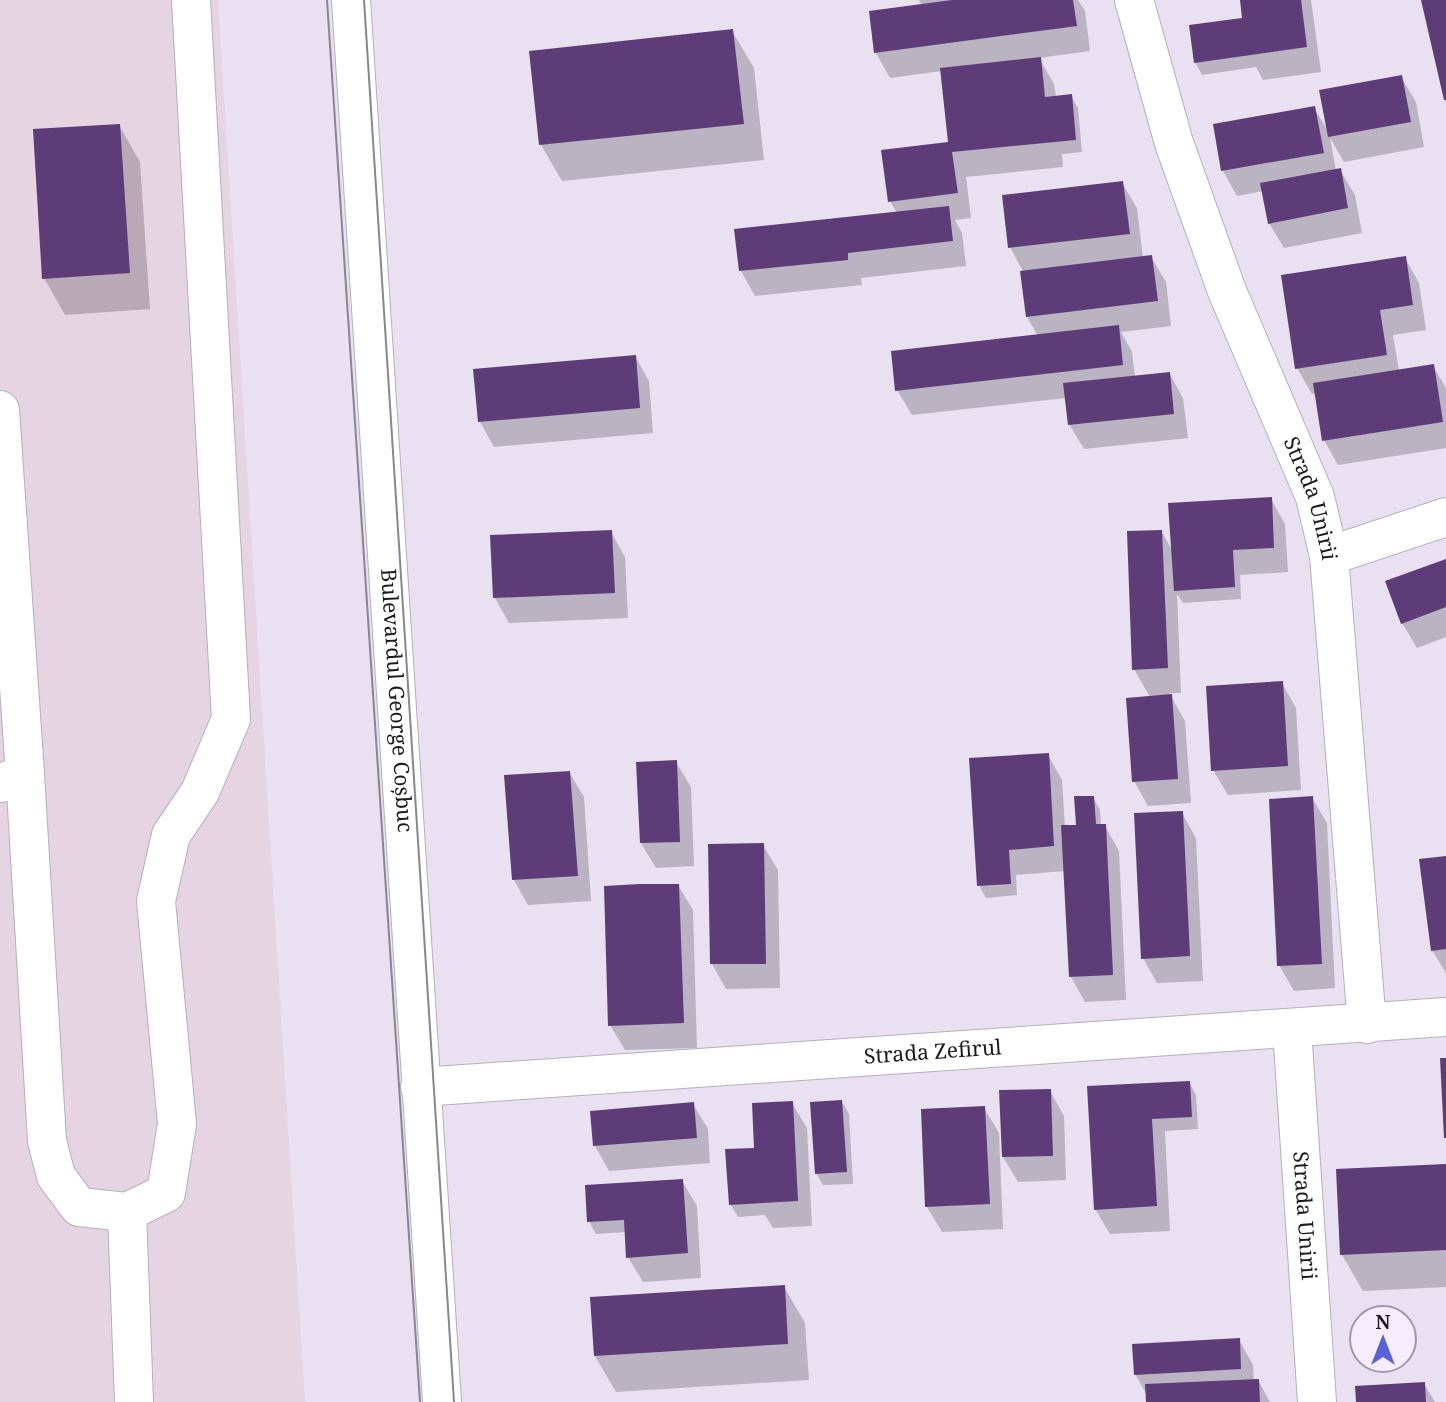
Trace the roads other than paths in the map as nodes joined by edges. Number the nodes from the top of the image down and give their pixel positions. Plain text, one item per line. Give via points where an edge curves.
1 (191, 0) edge
2 (351, 0) edge
3 (1134, 0) edge
4 (0, 410) edge
5 (1446, 517) edge
6 (1329, 556) junction
7 (12, 779) edge
8 (1446, 1017) edge
9 (1367, 1024) junction
10 (1292, 1029) junction
11 (420, 1087) junction
12 (127, 1212) junction
13 (134, 1402) edge
14 (442, 1402) edge
15 (1317, 1402) edge

1 - 12 street via 231,719 200,792 171,835 156,901 177,1124 166,1193
2 - 11 street, Bulevardul George Coșbuc
3 - 6 street, Strada Unirii via 1174,143 1227,291 1315,497
4 - 7 street
5 - 6 street
6 - 9 street, Strada Unirii
7 - 12 street via 47,1141 56,1176 79,1207
8 - 9 street, Strada Zefirul
9 - 10 street, Strada Zefirul
10 - 11 street, Strada Zefirul
10 - 15 street, Strada Unirii
11 - 14 street, Bulevardul George Coșbuc
12 - 13 street

